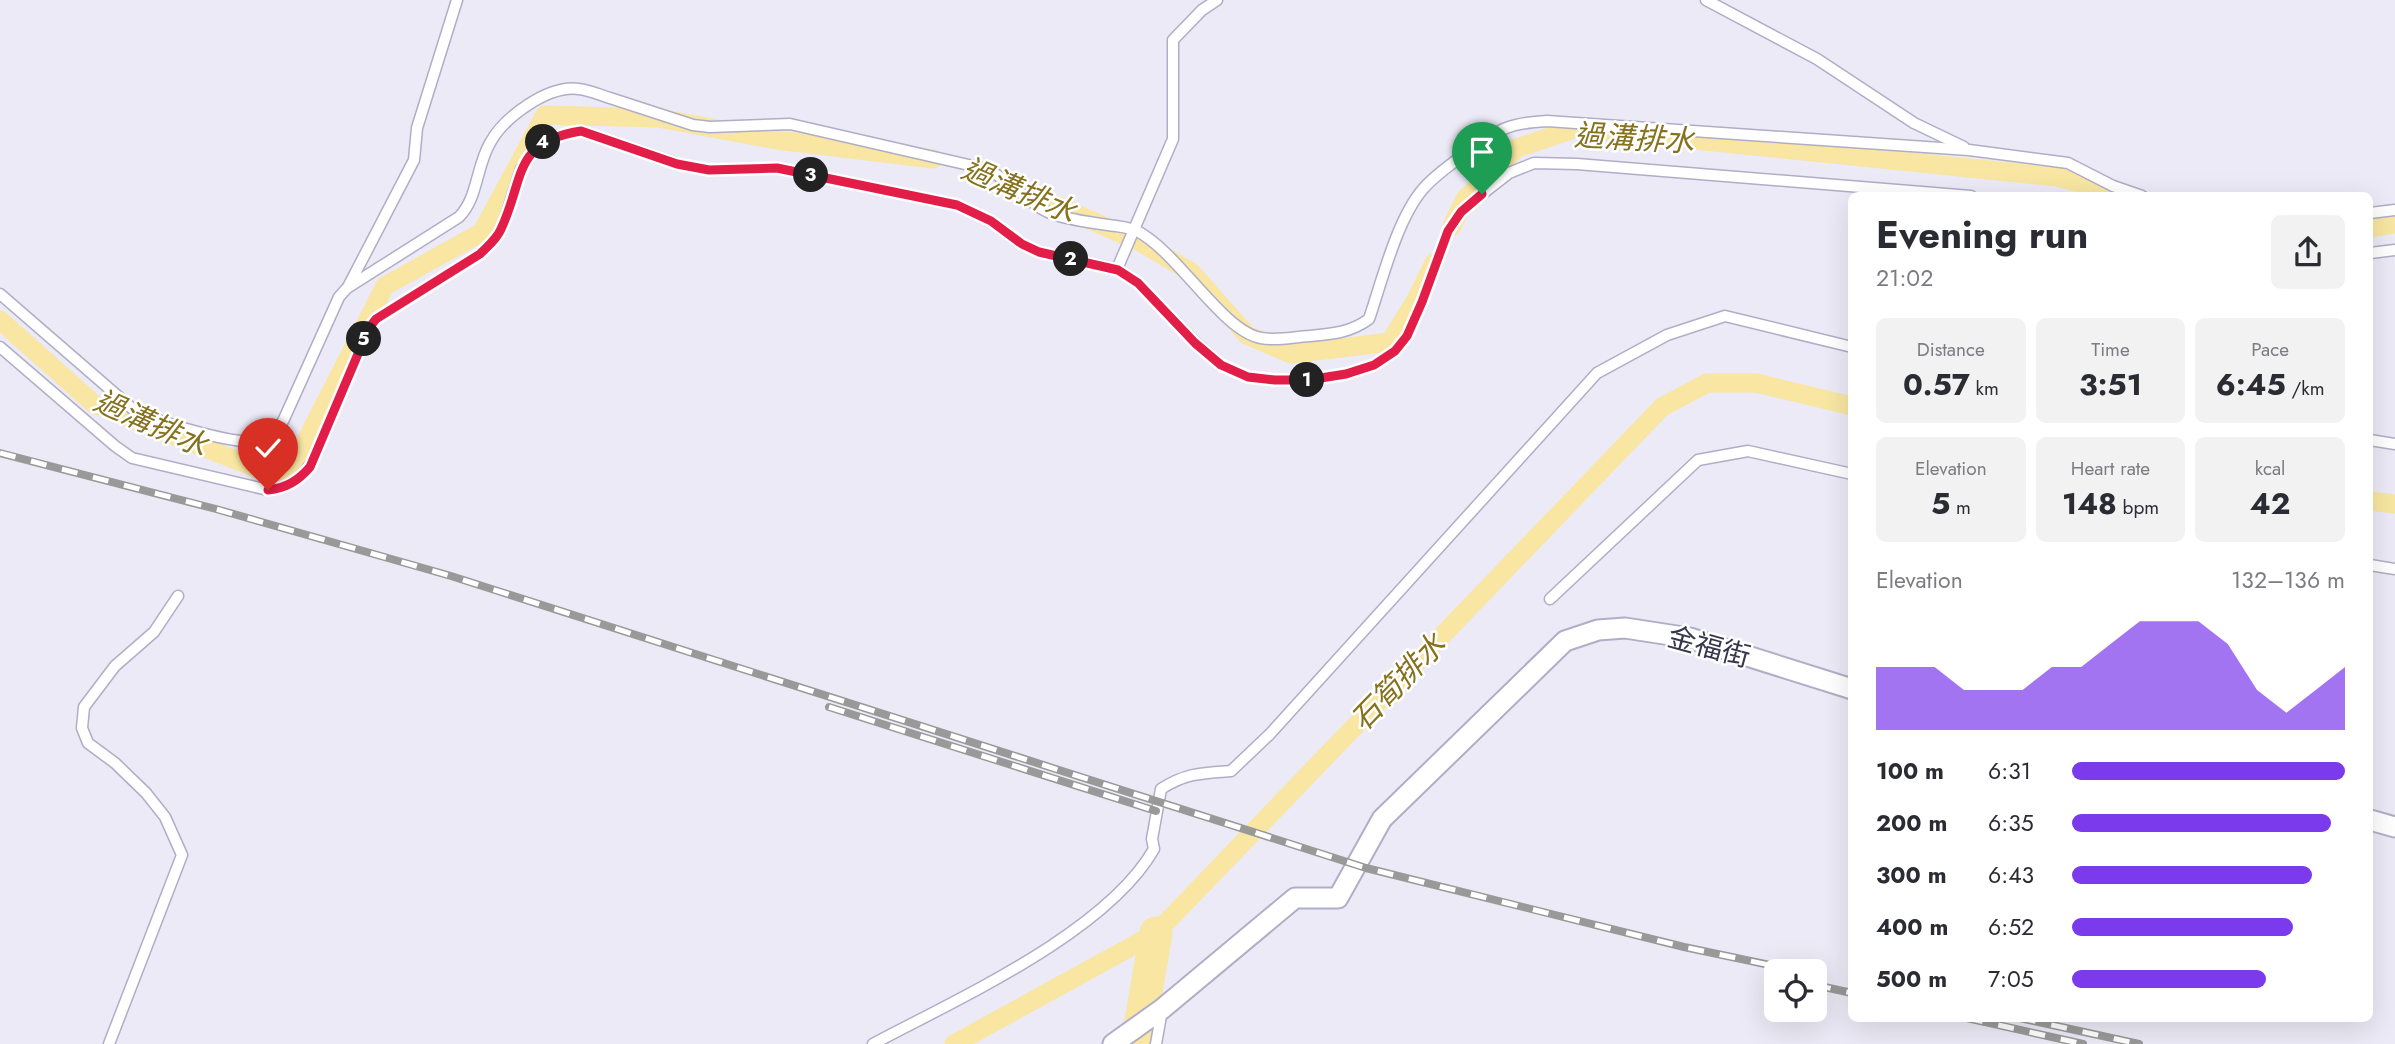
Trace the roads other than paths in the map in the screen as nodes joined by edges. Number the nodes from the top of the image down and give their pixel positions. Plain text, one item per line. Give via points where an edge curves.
1 (457, 0) edge
2 (1217, 0) edge
3 (1706, 0) edge
4 (1969, 149) junction
5 (1922, 192) edge
6 (2130, 192) edge
7 (2395, 210) edge
8 (2373, 213) edge
9 (1134, 229) junction
10 (2395, 250) edge
11 (2373, 253) edge
12 (1118, 270) junction
13 (347, 288) junction
14 (0, 294) edge
15 (1848, 346) edge
16 (0, 347) edge
17 (2373, 440) edge
18 (2395, 444) edge
19 (1848, 473) edge
20 (2373, 565) edge
21 (2395, 569) edge
22 (178, 596) dead end
23 (1550, 599) dead end
24 (1848, 688) edge
25 (2373, 821) edge
26 (2395, 827) edge
27 (1162, 1009) junction
28 (109, 1044) edge
29 (873, 1044) edge
30 (1113, 1044) edge
31 (1156, 1044) edge

1 - 13 lane via 417,128 414,160
2 - 9 lane via 1173,40 1173,139
3 - 4 lane via 1817,60 1914,123
4 - 6 lane via 2068,163
4 - 9 lane via 1547,121 1514,123 1443,169 1422,190 1405,215 1369,318 1341,333 1276,339 1247,334 1177,264
5 - 12 lane via 1534,163 1509,173 1461,212 1448,231 1407,336 1395,351 1356,371 1308,380 1248,377 1221,365 1138,283
7 - 8 lane
9 - 12 lane
9 - 13 lane via 1049,213 1004,178 982,168 790,124 693,125 578,88 543,97 513,116 490,142 466,211
10 - 11 lane
12 - 16 lane via 1039,252 991,221 945,201 777,168 709,170 677,164 581,131 553,137 532,153 521,169 502,228 480,254 376,319 314,458 303,475 287,486 268,490 132,458
13 - 14 lane via 275,434 251,443 156,421 135,411
15 - 29 lane via 1726,316 1667,335 1597,373 1270,734 1231,771 1193,774 1161,789 1154,849 1131,881 1087,920 1016,967
17 - 18 lane
19 - 23 lane via 1748,451 1698,460
20 - 21 lane
22 - 28 lane via 154,632 115,666 84,707 82,728 88,743 146,793 165,817 182,855
24 - 27 street, 金福街 via 1690,638 1625,628 1598,630 1565,641 1382,819 1338,898 1295,898
25 - 26 street
27 - 30 street
27 - 31 lane

